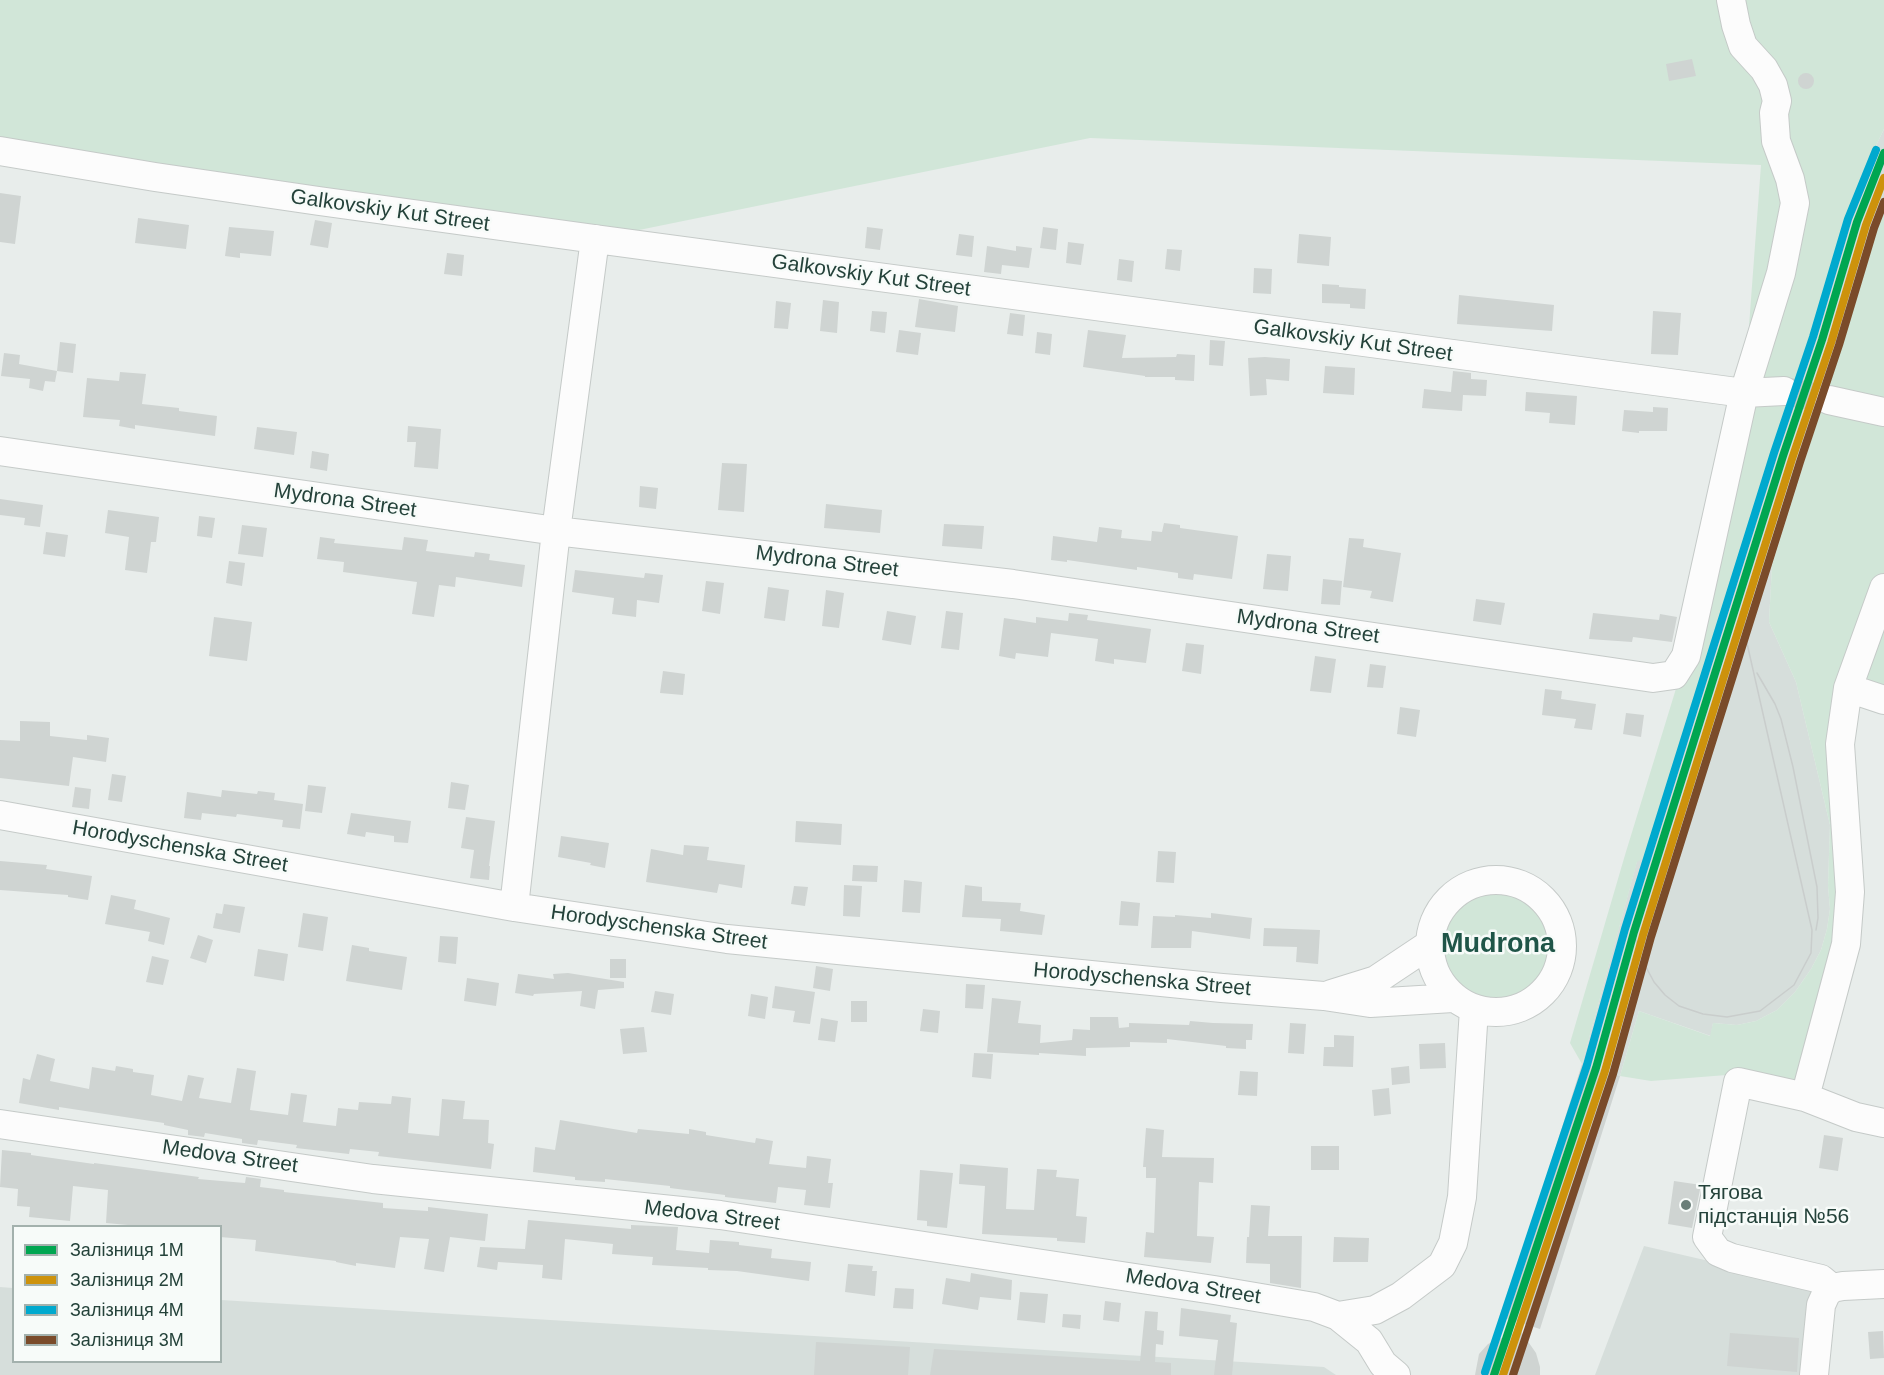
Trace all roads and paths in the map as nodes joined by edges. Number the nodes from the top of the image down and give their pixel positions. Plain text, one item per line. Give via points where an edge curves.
1 (1731, 0) edge
2 (0, 151) edge
3 (595, 239) junction
4 (1784, 391) tunnel mouth
5 (1744, 393) junction
6 (1829, 400) tunnel mouth
7 (1884, 412) edge
8 (0, 451) edge
9 (556, 531) junction
10 (1884, 588) edge
11 (1848, 688) junction
12 (1884, 700) edge
13 (0, 815) edge
14 (514, 907) junction
15 (1430, 944) junction
16 (1324, 996) junction
17 (1463, 1003) junction
18 (1805, 1097) junction
19 (1884, 1123) edge
20 (0, 1124) edge
21 (1884, 1284) edge
22 (1832, 1288) junction
23 (1338, 1316) junction
24 (1396, 1375) edge
25 (1814, 1375) edge

1 - 5 street via 1743,45 1773,85 1777,101 1776,141 1795,203 1781,273
2 - 3 street, Galkovskiy Kut Street via 296,198
3 - 5 street, Galkovskiy Kut Street
3 - 9 street
4 - 5 street, Galkovskiy Kut Street
5 - 9 street, Mydrona Street via 1686,656 1674,675 1653,678 1013,584
6 - 7 street
8 - 9 street, Mydrona Street
9 - 14 street
10 - 11 street
11 - 12 street
11 - 18 street via 1840,744 1850,892 1846,944
13 - 14 street, Horodyschenska Street
14 - 16 street, Horodyschenska Street via 727,939
15 - 16 street, Horodyschenska Street via 1376,980
15 - 17 street, Horodyschenska Street via 1433,968 1444,988
15 - 17 street, Horodyschenska Street via 1435,921 1444,905 1476,883 1496,880 1516,884 1537,894 1551,909 1563,945 1561,963 1550,985 1535,1000 1515,1010 1492,1012
16 - 17 street, Horodyschenska Street via 1370,1003
17 - 23 street via 1462,1197 1453,1243 1442,1265 1401,1296 1375,1310
18 - 19 street via 1856,1117
18 - 22 street via 1738,1082 1707,1237 1718,1252 1732,1258 1813,1277
20 - 23 street, Medova Street via 373,1179 720,1215 1214,1290 1314,1307
21 - 22 street
22 - 25 street via 1822,1299
23 - 24 street, Medova Street via 1369,1341 1383,1364

